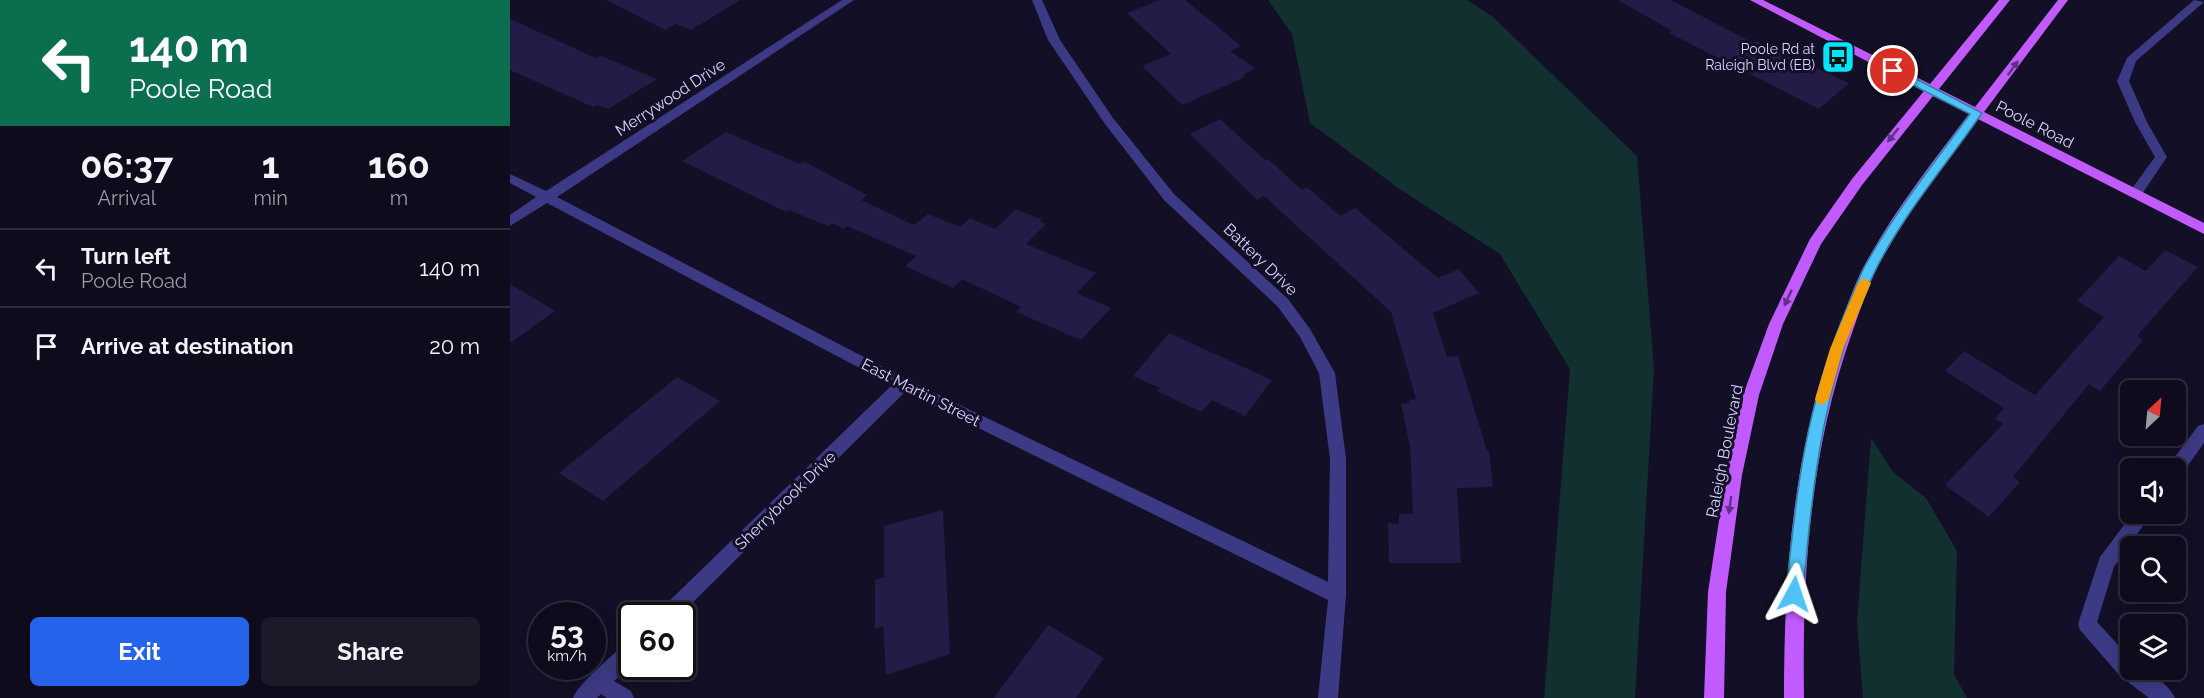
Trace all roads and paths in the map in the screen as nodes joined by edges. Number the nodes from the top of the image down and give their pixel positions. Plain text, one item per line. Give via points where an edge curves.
1 (849, 0) edge
2 (1037, 0) edge
3 (1755, 0) edge
4 (2005, 0) edge
5 (2063, 0) edge
6 (2200, 0) edge
7 (1931, 90) junction
8 (1977, 113) junction
9 (510, 178) edge
10 (2135, 194) junction
11 (547, 198) junction
12 (510, 221) edge
13 (2204, 229) edge
14 (903, 384) junction
15 (2204, 431) edge
16 (2184, 458) edge
17 (2135, 524) edge
18 (1337, 595) junction
19 (680, 602) edge
20 (618, 664) edge
21 (600, 682) junction
22 (583, 698) edge
23 (624, 698) edge
24 (1328, 698) edge
25 (1714, 698) edge
26 (1794, 698) edge
27 (2165, 698) edge

1 - 11 street, Merrywood Drive
2 - 18 street, Battery Drive via 1054,40 1109,121 1169,197 1283,303 1327,373 1338,459
3 - 7 main road, Poole Road
4 - 7 main road, Raleigh Boulevard
8 -> 5 main road
6 - 10 street via 2131,60 2123,81 2161,157
7 - 8 main road, Poole Road
7 -> 25 main road, Raleigh Boulevard via 1857,182 1815,242 1776,324 1751,395 1734,475 1717,592
8 - 10 main road, Poole Road
8 - 26 main road via 1909,205 1871,267 1837,349 1816,420 1803,500 1792,617
9 - 11 street, East Martin Street
10 - 13 main road, Poole Road
11 - 12 street, Merrywood Drive
11 - 14 street, East Martin Street
14 - 18 street, East Martin Street
14 - 19 street, Sherrybrook Drive
15 - 16 street
17 - 27 street via 2106,563 2087,624 2127,669
18 - 24 street, Battery Drive
20 - 21 street
21 - 22 street
21 - 23 street

